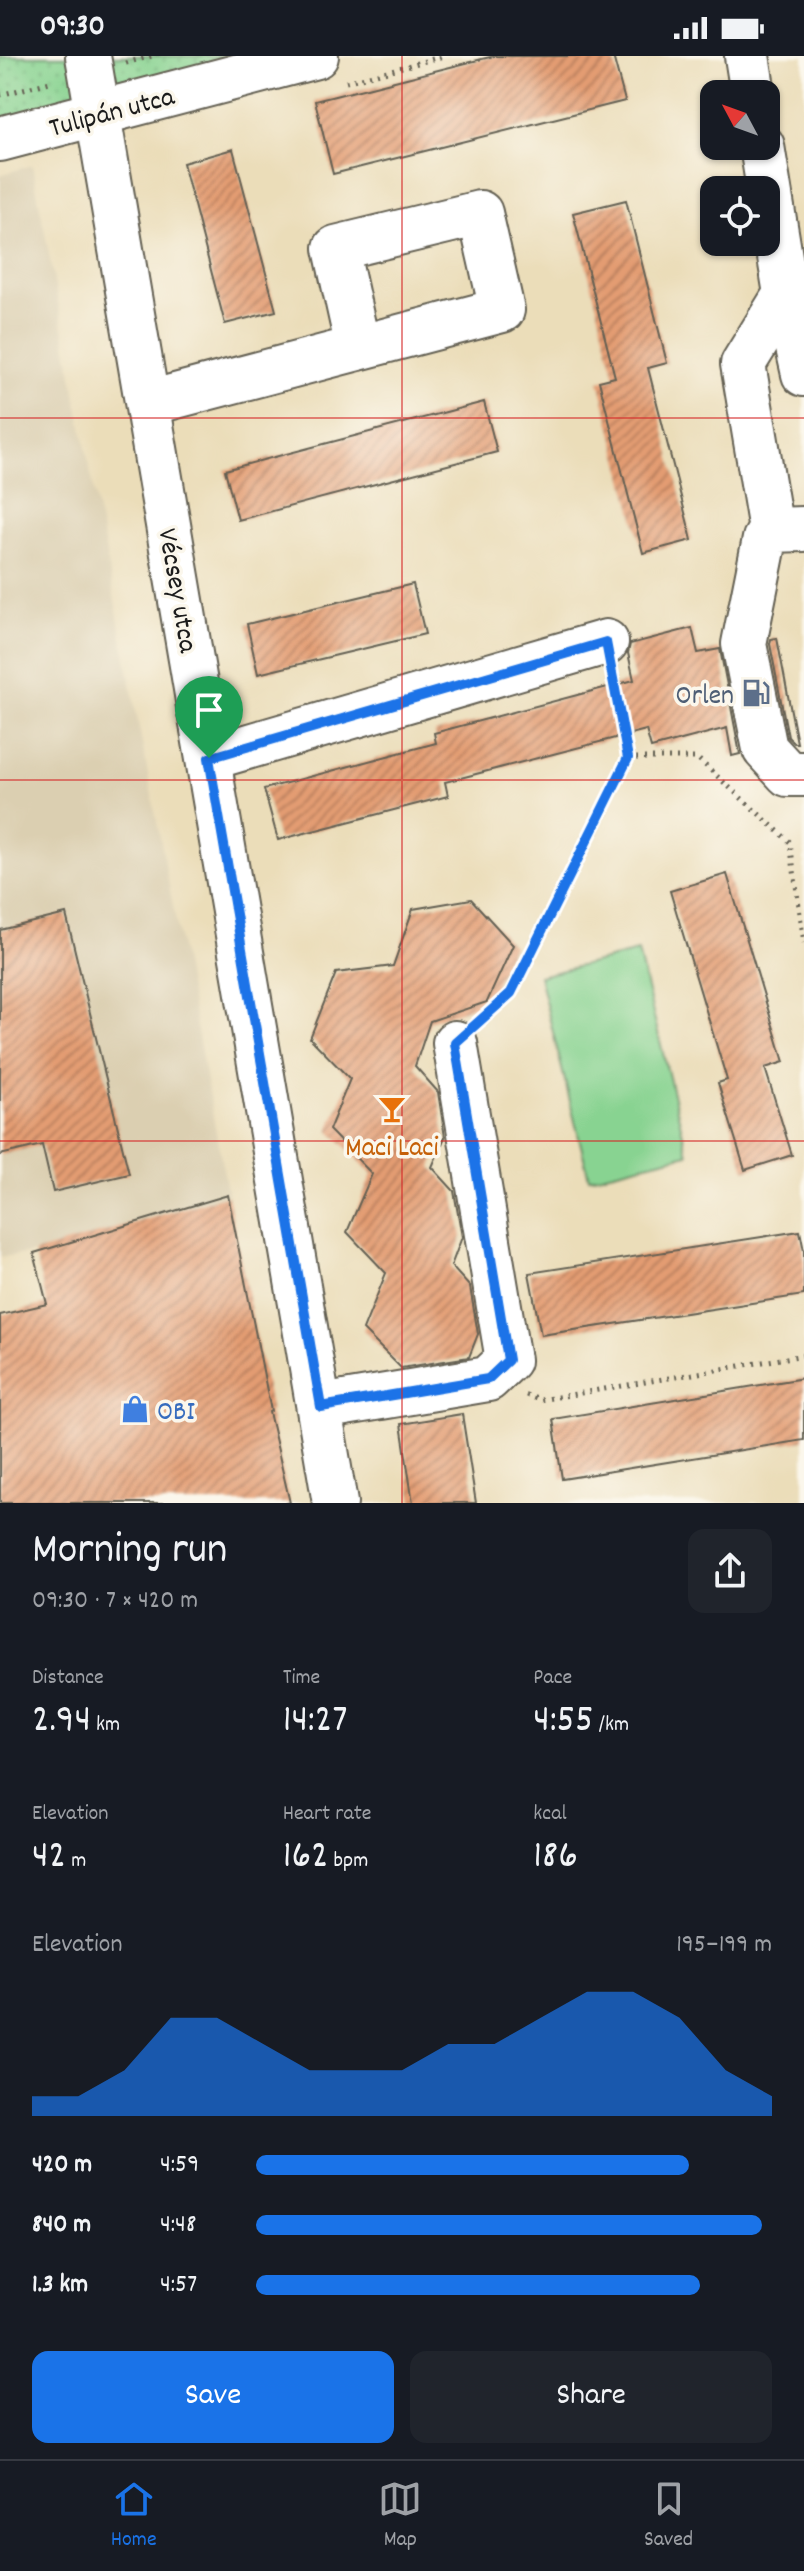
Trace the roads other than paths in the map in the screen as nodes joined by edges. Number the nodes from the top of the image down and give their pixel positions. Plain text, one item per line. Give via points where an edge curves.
1 (88, 56) edge
2 (316, 56) edge
3 (747, 56) edge
4 (751, 80) edge
5 (100, 113) junction
6 (0, 139) edge
7 (764, 160) edge
8 (786, 294) junction
9 (358, 348) dead end
10 (804, 374) edge
11 (149, 403) junction
12 (787, 529) edge
13 (606, 642) road end
14 (209, 758) junction
15 (804, 774) edge
16 (455, 1043) road end
17 (321, 1407) junction
18 (335, 1503) edge

1 - 5 street, Vécsey utca
2 - 5 street, Tulipán utca
3 - 4 street
5 - 6 street, Tulipán utca
5 - 11 street, Vécsey utca
7 - 8 street
8 - 10 street
8 - 12 street via 743,364
9 - 11 street
11 - 14 street, Vécsey utca
12 - 15 street via 765,539 744,644 765,749 788,774
13 - 14 street
14 - 17 street, Vécsey utca
16 - 17 street via 508,1360 488,1379
17 - 18 street, Vécsey utca

